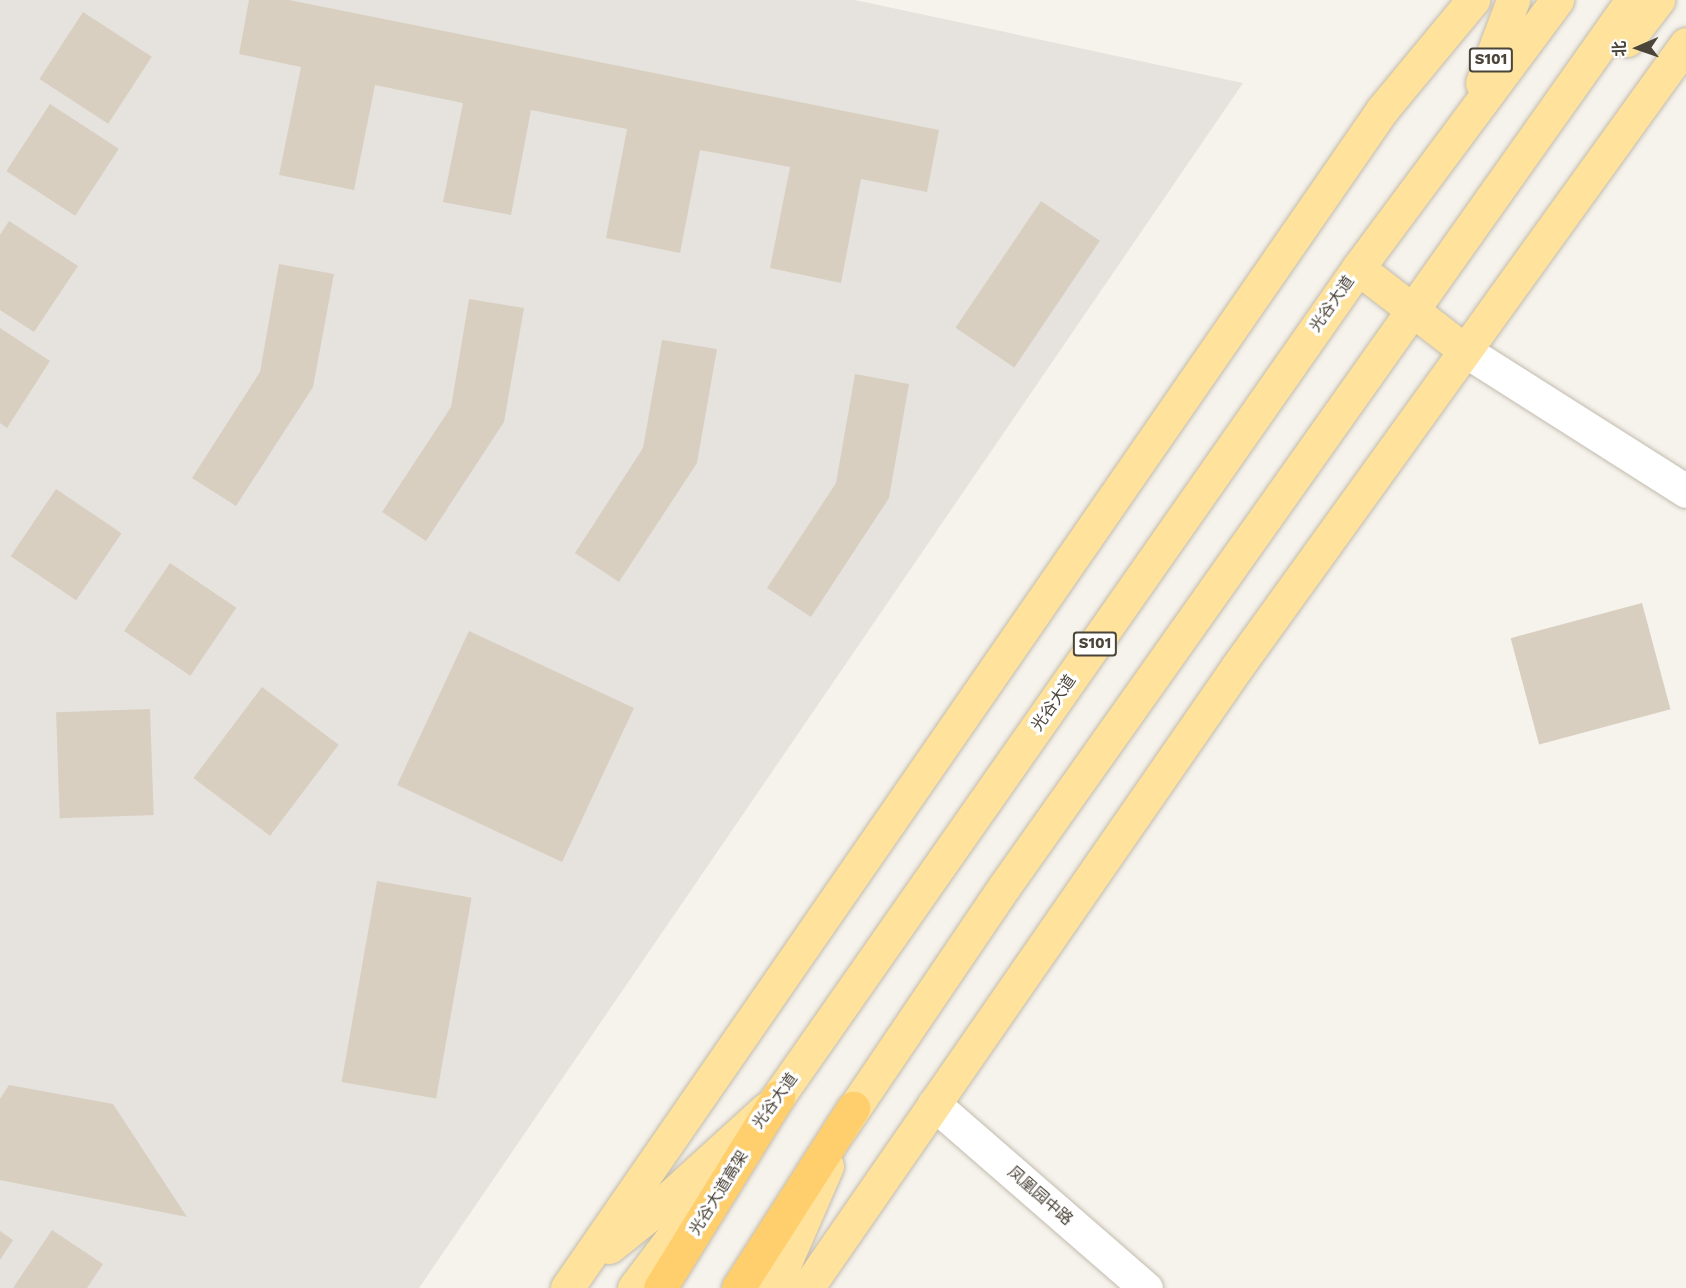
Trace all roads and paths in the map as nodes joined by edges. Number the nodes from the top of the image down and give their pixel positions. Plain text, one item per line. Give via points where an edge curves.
1 (1473, 0) edge
2 (1513, 0) edge
3 (1557, 0) edge
4 (1632, 0) edge
5 (1658, 0) edge
6 (1686, 44) edge
7 (1468, 120) junction
8 (1490, 201) junction
9 (1358, 267) junction
10 (1413, 312) junction
11 (1464, 350) junction
12 (1686, 491) edge
13 (778, 1097) junction
14 (934, 1104) junction
15 (853, 1108) junction
16 (572, 1281) edge
17 (634, 1288) edge
18 (660, 1288) edge
19 (738, 1288) edge
20 (744, 1288) edge
21 (774, 1288) edge
22 (807, 1288) edge
23 (1146, 1288) edge

1 - 16 main road via 1382,110
2 - 7 main road, S101
3 - 7 main road, 光谷大道 / S101
4 - 8 main road
5 - 8 main road
6 - 11 main road
7 - 9 main road, 光谷大道 / S101
8 - 10 main road
9 - 10 main road
9 - 13 main road, 光谷大道 / S101
10 - 11 main road
10 - 15 main road via 1004,887
11 - 12 street
11 - 14 main road via 1237,667
13 - 16 main road
13 - 17 main road, 光谷大道 / S101
13 - 18 highway, 光谷大道高架
14 - 22 main road
14 - 23 street, 凤凰园中路
15 - 19 highway
15 - 20 main road
15 - 21 main road

